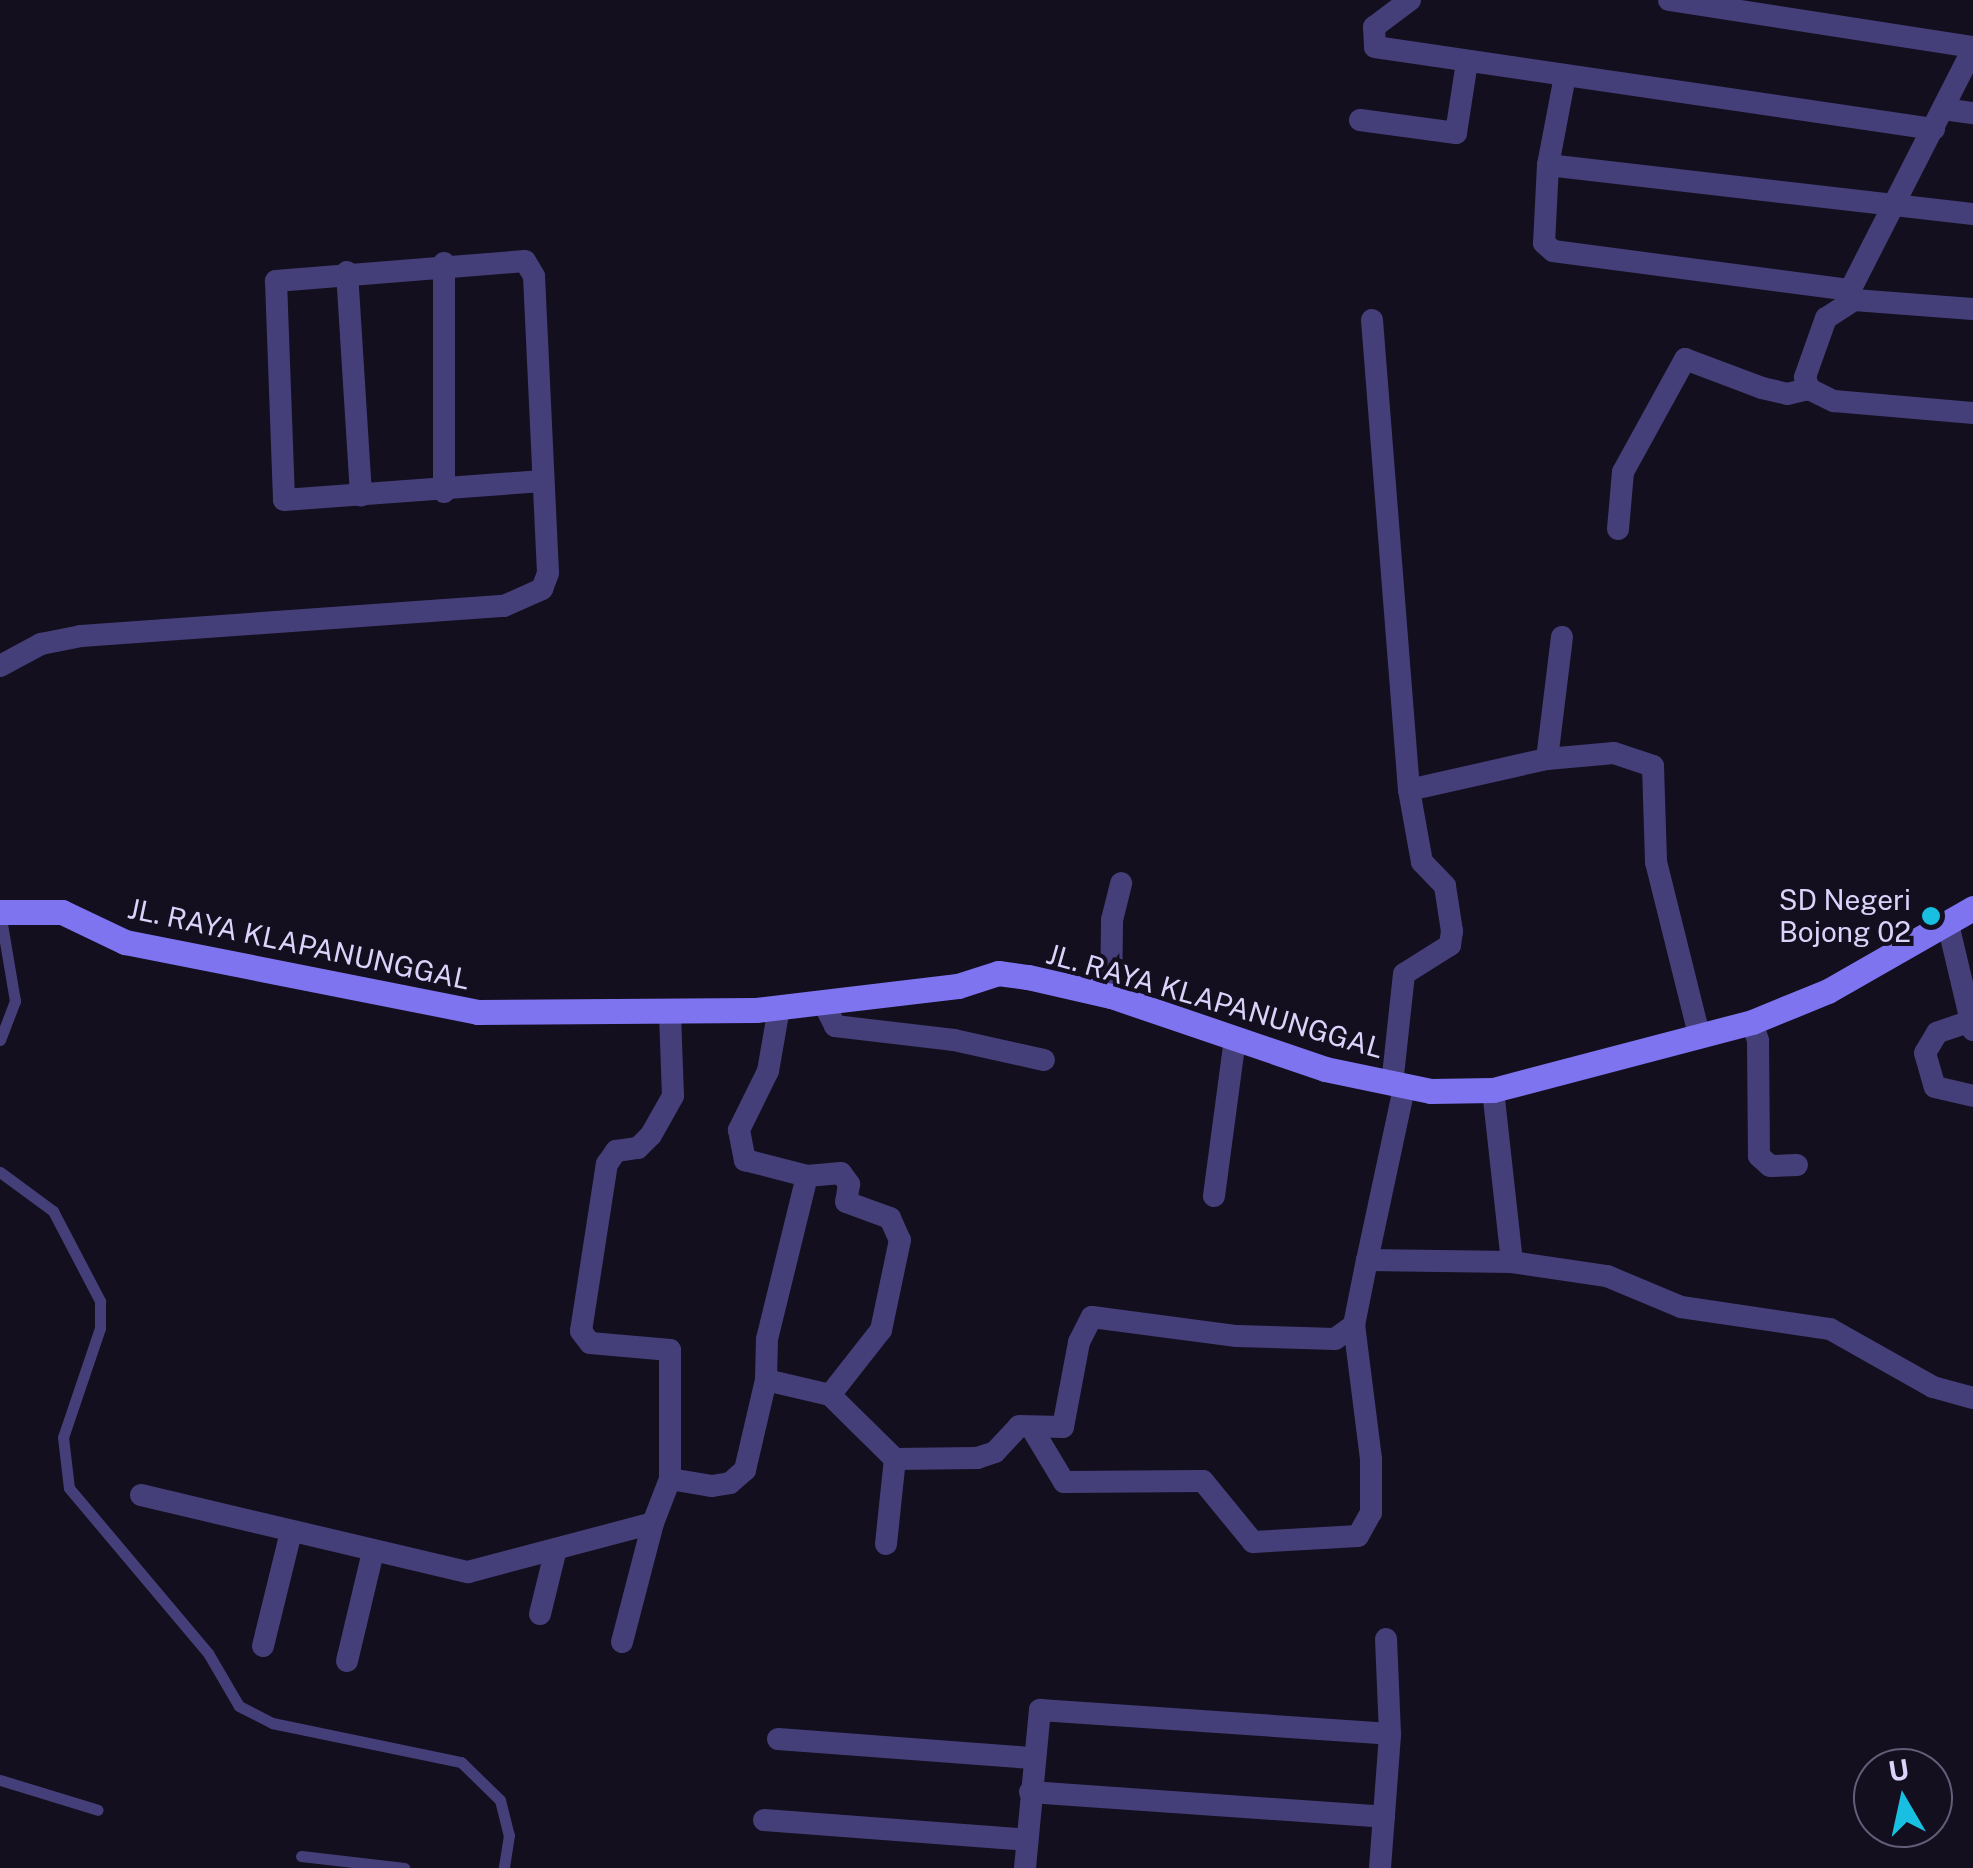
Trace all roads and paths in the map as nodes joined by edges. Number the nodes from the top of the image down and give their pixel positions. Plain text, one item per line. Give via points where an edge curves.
1 (1410, 0) edge
2 (1668, 0) edge
3 (1973, 48) edge
4 (1467, 62) junction
5 (1565, 76) junction
6 (1973, 113) edge
7 (1938, 119) junction
8 (1360, 120) dead end
9 (1548, 166) junction
10 (1897, 205) junction
11 (1973, 214) edge
12 (444, 263) junction
13 (347, 272) junction
14 (1852, 295) junction
15 (1973, 309) edge
16 (1372, 320) dead end
17 (1809, 390) junction
18 (1973, 412) edge
19 (542, 481) junction
20 (444, 492) junction
21 (361, 496) junction
22 (1618, 530) dead end
23 (1562, 637) dead end
24 (0, 666) edge
25 (1547, 759) junction
26 (1408, 790) junction
27 (1121, 883) dead end
28 (1973, 908) edge
29 (0, 912) edge
30 (1948, 924) junction
31 (1112, 996) junction
32 (836, 1000) junction
33 (779, 1008) junction
34 (670, 1015) junction
35 (1752, 1022) junction
36 (1972, 1026) edge
37 (1700, 1038) junction
38 (1235, 1039) junction
39 (0, 1040) edge
40 (1044, 1060) dead end
41 (1398, 1086) junction
42 (1493, 1090) junction
43 (1973, 1096) edge
44 (1796, 1165) dead end
45 (0, 1172) edge
46 (807, 1176) junction
47 (1214, 1196) dead end
48 (1368, 1260) junction
49 (1512, 1262) junction
50 (1354, 1324) junction
51 (766, 1380) junction
52 (830, 1396) junction
53 (1973, 1398) edge
54 (1031, 1427) junction
55 (894, 1460) junction
56 (670, 1479) junction
57 (141, 1495) dead end
58 (654, 1522) junction
59 (291, 1532) junction
60 (886, 1544) dead end
61 (556, 1549) junction
62 (373, 1552) junction
63 (540, 1614) dead end
64 (1386, 1639) dead end
65 (622, 1642) dead end
66 (263, 1646) dead end
67 (347, 1661) dead end
68 (1390, 1734) junction
69 (778, 1739) dead end
70 (1032, 1758) junction
71 (0, 1780) edge
72 (1030, 1792) junction
73 (98, 1810) dead end
74 (1384, 1817) junction
75 (764, 1820) dead end
76 (1027, 1840) junction
77 (301, 1856) dead end
78 (404, 1868) edge
79 (504, 1868) edge
80 (1024, 1868) edge
81 (1380, 1868) edge

1 - 4 street via 1374,27 1375,47
2 - 3 street
3 - 7 street
4 - 5 street
4 - 8 street via 1456,133
5 - 7 street
5 - 9 street
6 - 7 street
7 - 10 street
9 - 10 street
9 - 14 street via 1544,243 1553,250
10 - 11 street
10 - 14 street
12 - 13 street
12 - 19 street via 514,258 531,268
12 - 20 street
13 - 21 street
13 - 21 street via 274,284 280,437 284,500
14 - 15 street
14 - 17 street via 1826,318 1804,377
16 - 26 street
17 - 18 street via 1834,401
17 - 22 street via 1762,388 1684,359 1623,472
19 - 20 street
19 - 24 street via 548,573 542,589 525,600 81,636 41,644
20 - 21 street
23 - 25 street
25 - 26 street
25 - 37 street via 1614,753 1654,766 1656,862
26 - 41 street via 1422,862 1445,886 1452,939 1404,974
27 - 31 street via 1112,920
28 - 30 street, JL. RAYA KLAPANUNGGAL
29 - 34 street, JL. RAYA KLAPANUNGGAL via 62,912 125,942 478,1012
29 - 39 lane via 15,1001
30 - 35 street, JL. RAYA KLAPANUNGGAL via 1828,991
30 - 36 street
31 - 32 street, JL. RAYA KLAPANUNGGAL via 998,973 958,986
31 - 38 street, JL. RAYA KLAPANUNGGAL
32 - 33 street, JL. RAYA KLAPANUNGGAL
32 - 40 street via 826,1008 835,1026 928,1035
33 - 34 street, JL. RAYA KLAPANUNGGAL
33 - 46 street via 768,1071 744,1111 738,1148 762,1168
34 - 56 street via 672,1096 638,1148 616,1151 606,1164 582,1331 590,1343 670,1350
35 - 37 street, JL. RAYA KLAPANUNGGAL
35 - 44 street via 1758,1041 1759,1156 1770,1166
36 - 43 street via 1937,1033 1925,1053 1935,1087
37 - 42 street, JL. RAYA KLAPANUNGGAL
38 - 41 street, JL. RAYA KLAPANUNGGAL
38 - 47 street
41 - 42 street, JL. RAYA KLAPANUNGGAL
41 - 48 street
42 - 49 street
45 - 79 lane via 53,1211 100,1301 100,1328 63,1437 70,1488 197,1639 239,1706 272,1723 461,1762 500,1800 509,1834
46 - 51 street via 767,1339
46 - 52 street via 841,1173 849,1184 846,1202 890,1218 900,1240 881,1330
48 - 49 street
48 - 50 street
49 - 53 street via 1608,1276 1680,1307 1830,1329 1933,1387
50 - 54 street via 1335,1338 1306,1341 1092,1317 1074,1360 1067,1422 1052,1430
50 - 54 street via 1371,1459 1370,1513 1358,1536 1253,1542 1203,1480 1064,1482
51 - 52 street
51 - 56 street via 745,1470 730,1484
52 - 55 street
54 - 55 street via 1012,1430 988,1455
55 - 60 street
56 - 58 street
57 - 59 street
58 - 61 street
58 - 65 street
59 - 62 street
59 - 66 street
61 - 62 street via 468,1572
61 - 63 street
62 - 67 street
64 - 68 street
68 - 70 street via 1046,1708 1034,1716
68 - 74 street
69 - 70 street
70 - 72 street
71 - 73 lane
72 - 74 street
72 - 76 street
74 - 81 street
75 - 76 street
76 - 80 street
77 - 78 lane

